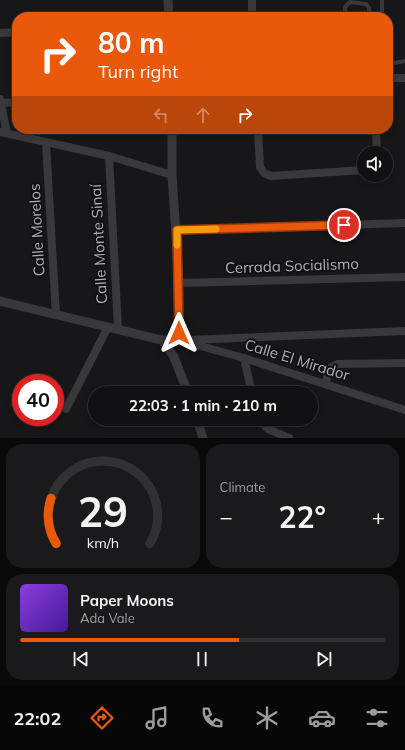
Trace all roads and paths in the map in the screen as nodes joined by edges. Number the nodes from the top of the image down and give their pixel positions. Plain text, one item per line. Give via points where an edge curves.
1 (168, 0) edge
2 (252, 0) edge
3 (382, 0) edge
4 (169, 12) edge
5 (252, 12) edge
6 (346, 12) edge
7 (369, 12) edge
8 (382, 12) edge
9 (12, 32) edge
10 (0, 33) edge
11 (405, 61) edge
12 (393, 63) edge
13 (393, 78) edge
14 (405, 78) edge
15 (0, 101) edge
16 (12, 102) edge
17 (3, 133) edge
18 (172, 134) edge
19 (258, 134) edge
20 (376, 134) edge
21 (46, 143) junction
22 (377, 146) edge
23 (109, 156) junction
24 (357, 170) edge
25 (172, 175) junction
26 (405, 223) edge
27 (177, 230) junction
28 (405, 277) edge
29 (179, 283) junction
30 (0, 301) edge
31 (56, 315) junction
32 (108, 327) junction
33 (118, 329) junction
34 (405, 331) edge
35 (162, 340) junction
36 (179, 340) junction
37 (244, 358) junction
38 (405, 363) edge
39 (326, 383) junction
40 (185, 386) edge
41 (250, 386) edge
42 (66, 409) dead end
43 (405, 410) edge
44 (200, 426) edge
45 (265, 426) edge
46 (203, 438) edge
47 (289, 438) edge

1 - 4 street
2 - 5 street
3 - 8 lane
6 - 7 lane via 350,2 366,4
9 - 10 street
11 - 12 lane
13 - 14 street
15 - 16 street
15 - 17 street
17 - 21 street
18 - 25 street
19 - 24 street via 260,167 264,173 271,176
20 - 22 street
21 - 23 street
21 - 31 street, Calle Morelos
23 - 25 street
23 - 33 street, Calle Monte Sinaí
25 - 27 street
26 - 27 street
27 - 29 street
28 - 29 street, Cerrada Socialismo
29 - 36 street
30 - 31 street
31 - 32 street
32 - 33 street
32 - 42 street
33 - 35 street
34 - 36 street
35 - 36 street
35 - 40 street via 174,357
36 - 37 street, Calle El Mirador
37 - 39 street, Calle El Mirador
37 - 41 street
38 - 39 street via 333,365 328,369
39 - 43 street, Calle El Mirador
44 - 46 street
45 - 47 street

